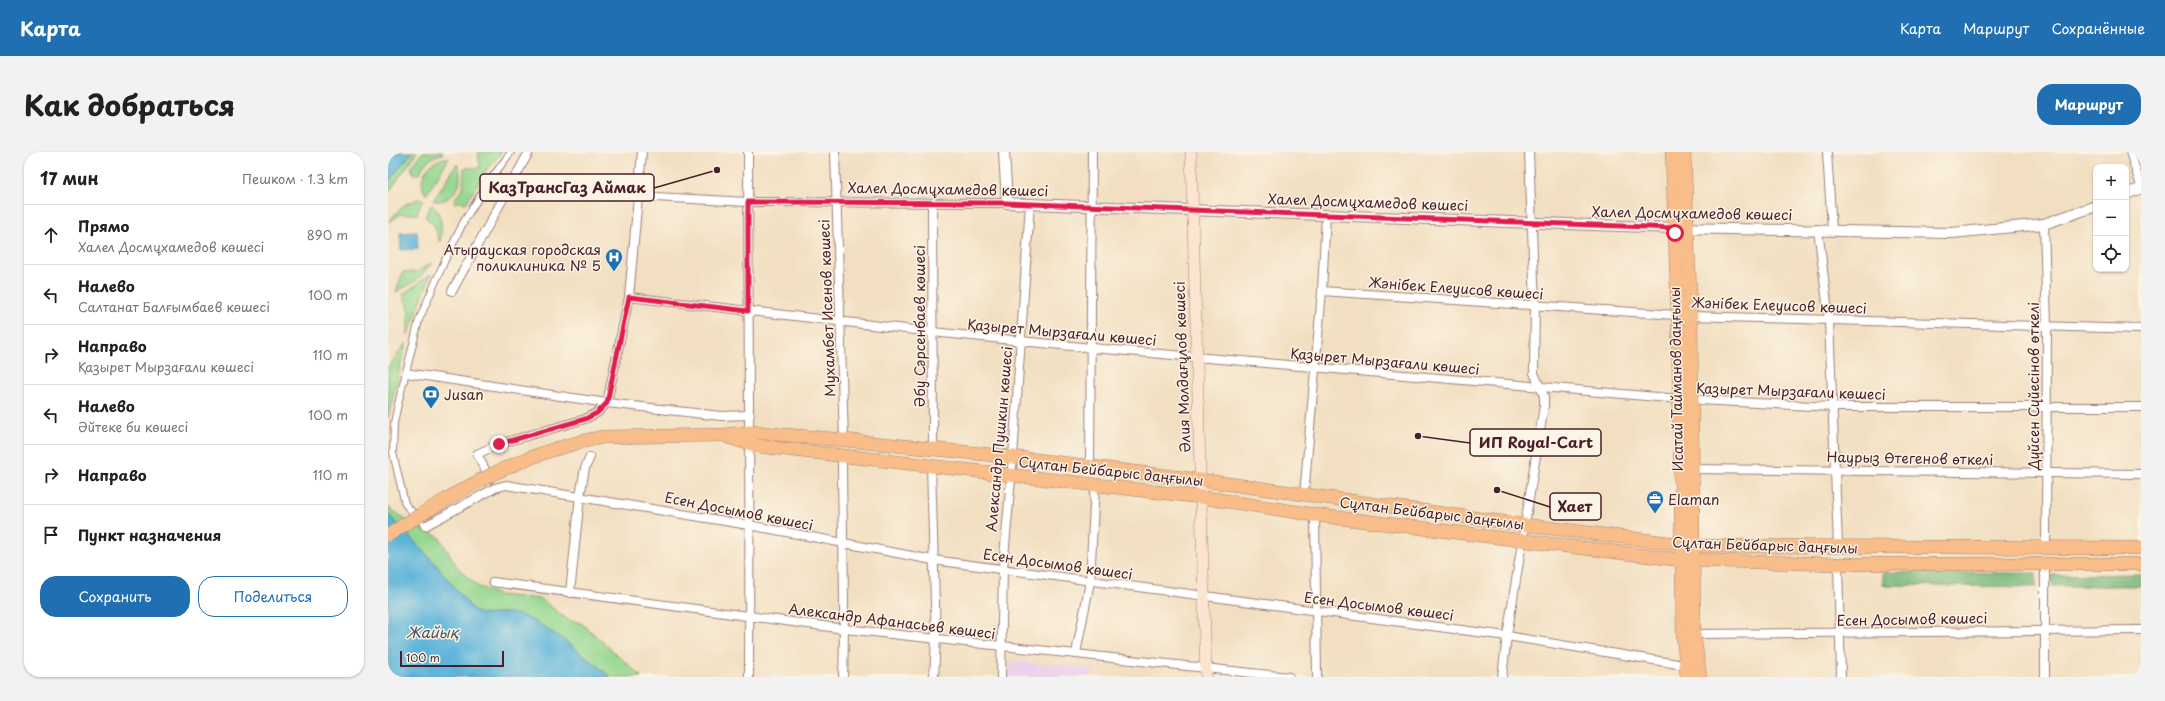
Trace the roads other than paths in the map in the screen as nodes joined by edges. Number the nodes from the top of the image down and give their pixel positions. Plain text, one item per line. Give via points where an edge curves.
1 (511, 152) edge
2 (529, 152) edge
3 (642, 152) edge
4 (748, 152) edge
5 (836, 152) edge
6 (1004, 152) edge
7 (1092, 152) edge
8 (1191, 152) edge
9 (1529, 152) edge
10 (1672, 152) edge
11 (1684, 152) edge
12 (1827, 152) edge
13 (2130, 152) edge
14 (2141, 187) edge
15 (2129, 193) edge
16 (636, 196) junction
17 (748, 202) junction
18 (837, 202) junction
19 (932, 203) junction
20 (1006, 203) junction
21 (1030, 204) junction
22 (1092, 206) junction
23 (2093, 207) edge
24 (1193, 210) junction
25 (1326, 215) junction
26 (1532, 222) junction
27 (2044, 224) junction
28 (1675, 228) junction
29 (1688, 228) junction
30 (1818, 229) junction
31 (1832, 230) junction
32 (452, 291) dead end
33 (1322, 291) junction
34 (629, 297) junction
35 (1535, 306) junction
36 (748, 311) junction
37 (1685, 315) junction
38 (1829, 320) junction
39 (840, 322) junction
40 (2047, 326) junction
41 (2141, 329) edge
42 (932, 332) junction
43 (1021, 342) junction
44 (1092, 348) junction
45 (1197, 357) junction
46 (1314, 368) junction
47 (406, 373) junction
48 (1541, 387) junction
49 (1686, 400) junction
50 (607, 403) junction
51 (1832, 407) junction
52 (2141, 407) edge
53 (2047, 408) junction
54 (750, 415) junction
55 (750, 438) junction
56 (844, 440) junction
57 (933, 449) junction
58 (842, 456) junction
59 (1013, 457) junction
60 (590, 458) dead end
61 (931, 466) junction
62 (1090, 467) junction
63 (1679, 469) junction
64 (1693, 469) junction
65 (1834, 470) junction
66 (2046, 474) junction
67 (2141, 474) edge
68 (1010, 476) junction
69 (1200, 480) junction
70 (1095, 484) junction
71 (495, 488) junction
72 (1304, 495) junction
73 (580, 496) junction
74 (1201, 497) junction
75 (1418, 511) junction
76 (1314, 515) junction
77 (749, 525) junction
78 (1525, 525) junction
79 (425, 526) joint
80 (1416, 527) junction
81 (388, 535) edge
82 (1522, 541) junction
83 (842, 544) junction
84 (1687, 545) junction
85 (1838, 545) junction
86 (2046, 547) junction
87 (2141, 548) edge
88 (933, 560) junction
89 (1688, 561) junction
90 (1838, 564) junction
91 (2046, 564) junction
92 (2141, 564) edge
93 (1003, 568) junction
94 (492, 582) dead end
95 (1090, 582) junction
96 (570, 594) junction
97 (1205, 597) junction
98 (1316, 611) junction
99 (749, 618) junction
100 (845, 630) junction
101 (2045, 630) junction
102 (2141, 630) edge
103 (1841, 633) junction
104 (1688, 634) junction
105 (1506, 636) junction
106 (936, 638) junction
107 (1003, 648) junction
108 (1076, 653) junction
109 (1700, 671) edge
110 (1686, 672) edge
111 (1206, 673) edge
112 (749, 677) edge
113 (843, 677) edge
114 (934, 677) edge
115 (1001, 677) edge
116 (1290, 677) edge
117 (1317, 677) edge
118 (1502, 677) edge
119 (1841, 677) edge
120 (2045, 677) edge

1 - 47 street via 464,221 445,260 419,320
2 - 32 street
3 - 16 street
4 - 17 street
5 - 18 street, Мухамбет Исенов көшесі
6 - 20 street
7 - 22 street
8 - 24 main road, Әлия Молдағұлов көшесі
9 - 26 street
10 - 28 main road, Исатай Тайманов даңғылы
11 - 29 main road, Исатай Тайманов даңғылы
12 - 31 street
13 - 14 street
14 - 15 street
16 - 17 street, Халел Досмұхамедов көшесі
16 - 34 street
17 - 18 street, Халел Досмұхамедов көшесі
17 - 36 street
18 - 19 street, Халел Досмұхамедов көшесі
18 - 39 street, Мухамбет Исенов көшесі
19 - 20 street, Халел Досмұхамедов көшесі
19 - 42 street, Әбу Сәрсенбаев көшесі
20 - 21 street, Халел Досмұхамедов көшесі
21 - 22 street, Халел Досмұхамедов көшесі
21 - 43 street, Александр Пушкин көшесі
22 - 24 street, Халел Досмұхамедов көшесі
22 - 44 street
23 - 27 street, Халел Досмұхамедов көшесі
24 - 25 street, Халел Досмұхамедов көшесі
24 - 45 main road, Әлия Молдағұлов көшесі
25 - 26 street, Халел Досмұхамедов көшесі
25 - 33 street
26 - 28 street, Халел Досмұхамедов көшесі
26 - 35 street
27 - 31 street, Халел Досмұхамедов көшесі via 1952,233
27 - 40 street, Дүйсен Сүйесінов өткелі
28 - 29 street, Халел Досмұхамедов көшесі
28 - 37 main road, Исатай Тайманов даңғылы
29 - 30 street, Халел Досмұхамедов көшесі
29 - 37 main road, Исатай Тайманов даңғылы
30 - 31 street, Халел Досмұхамедов көшесі
30 - 38 street
33 - 35 street, Жәнібек Елеуисов көшесі
33 - 46 street
34 - 36 street, Қазырет Мырзағали көшесі
34 - 50 street
35 - 37 street, Жәнібек Елеуисов көшесі
35 - 48 street via 1534,373
36 - 39 street, Қазырет Мырзағали көшесі
36 - 54 street
37 - 38 street, Жәнібек Елеуисов көшесі
37 - 49 main road, Исатай Тайманов даңғылы
38 - 40 street, Жәнібек Елеуисов көшесі
38 - 51 street
39 - 42 street, Қазырет Мырзағали көшесі
39 - 56 street, Мухамбет Исенов көшесі
40 - 41 street, Жәнібек Елеуисов көшесі
40 - 53 street, Дүйсен Сүйесінов өткелі
42 - 43 street, Қазырет Мырзағали көшесі
42 - 57 street, Әбу Сәрсенбаев көшесі
43 - 44 street, Қазырет Мырзағали көшесі
43 - 59 street, Александр Пушкин көшесі
44 - 45 street, Қазырет Мырзағали көшесі
44 - 62 street
45 - 46 street, Қазырет Мырзағали көшесі
45 - 69 main road, Әлия Молдағұлов көшесі
46 - 48 street, Қазырет Мырзағали көшесі
46 - 72 street
47 - 50 street
47 - 79 street via 394,423 393,453 405,504
48 - 49 street, Қазырет Мырзағали көшесі
48 - 78 street via 1544,406
49 - 51 street, Қазырет Мырзағали көшесі
49 - 63 main road, Исатай Тайманов даңғылы
49 - 64 main road, Исатай Тайманов даңғылы
50 - 54 street via 721,416
50 - 71 street via 597,413 585,419 499,444 477,454
51 - 53 street, Қазырет Мырзағали көшесі
51 - 65 street
52 - 53 street, Қазырет Мырзағали көшесі
53 - 66 street, Дүйсен Сүйесінов өткелі
54 - 55 street
55 - 56 main road, Сұлтан Бейбарыс даңғылы
55 - 58 main road, Сұлтан Бейбарыс даңғылы
55 - 77 street
55 - 81 main road, Сұлтан Бейбарыс даңғылы, bridge via 724,435 603,437 574,442 494,472
56 - 57 main road, Сұлтан Бейбарыс даңғылы
57 - 59 main road, Сұлтан Бейбарыс даңғылы
58 - 61 main road, Сұлтан Бейбарыс даңғылы
58 - 83 street
59 - 62 main road, Сұлтан Бейбарыс даңғылы
59 - 68 street, Александр Пушкин көшесі
60 - 73 street via 585,468
61 - 68 main road, Сұлтан Бейбарыс даңғылы
61 - 88 street
62 - 69 main road, Сұлтан Бейбарыс даңғылы
63 - 64 street, Наурыз Өтегенов өткелі
63 - 84 main road, Исатай Тайманов даңғылы
64 - 65 street, Наурыз Өтегенов өткелі
64 - 84 main road, Исатай Тайманов даңғылы
65 - 66 street, Наурыз Өтегенов өткелі
65 - 85 street
66 - 67 street, Наурыз Өтегенов өткелі
66 - 86 street, Дүйсен Сүйесінов өткелі
68 - 70 main road, Сұлтан Бейбарыс даңғылы
68 - 93 street, Александр Пушкин көшесі
69 - 72 main road, Сұлтан Бейбарыс даңғылы
69 - 74 main road, Әлия Молдағұлов көшесі
70 - 74 main road, Сұлтан Бейбарыс даңғылы
70 - 95 street
71 - 73 street, Есен Досымов көшесі via 506,485
71 - 79 street, Есен Досымов көшесі
72 - 75 main road, Сұлтан Бейбарыс даңғылы
73 - 77 street, Есен Досымов көшесі
73 - 96 street
74 - 76 main road, Сұлтан Бейбарыс даңғылы
74 - 97 main road, Әлия Молдағұлов көшесі
75 - 78 main road, Сұлтан Бейбарыс даңғылы
75 - 80 main road
76 - 80 main road, Сұлтан Бейбарыс даңғылы
76 - 98 street
77 - 83 street, Есен Досымов көшесі
77 - 99 street
78 - 82 street
78 - 84 main road, Сұлтан Бейбарыс даңғылы
80 - 82 main road, Сұлтан Бейбарыс даңғылы
82 - 89 main road, Сұлтан Бейбарыс даңғылы
82 - 105 street
83 - 88 street, Есен Досымов көшесі
83 - 100 street
84 - 85 main road, Сұлтан Бейбарыс даңғылы
84 - 89 main road, Исатай Тайманов даңғылы
85 - 86 main road, Сұлтан Бейбарыс даңғылы
86 - 87 main road, Сұлтан Бейбарыс даңғылы
88 - 93 street, Есен Досымов көшесі
88 - 106 street
89 - 90 main road, Сұлтан Бейбарыс даңғылы
89 - 104 main road, Исатай Тайманов даңғылы
90 - 91 main road, Сұлтан Бейбарыс даңғылы
90 - 103 street
91 - 92 main road, Сұлтан Бейбарыс даңғылы
91 - 101 street
93 - 95 street, Есен Досымов көшесі
93 - 107 street, Александр Пушкин көшесі
94 - 96 street, Александр Афанасьев көшесі
95 - 97 street, Есен Досымов көшесі
95 - 108 street
96 - 99 street, Александр Афанасьев көшесі
97 - 98 street, Есен Досымов көшесі
97 - 111 main road, Әлия Молдағұлов көшесі
98 - 105 street, Есен Досымов көшесі
98 - 117 street
99 - 100 street, Александр Афанасьев көшесі
99 - 112 street
100 - 106 street, Александр Афанасьев көшесі
100 - 113 street
101 - 102 street, Есен Досымов көшесі
101 - 103 street, Есен Досымов көшесі
101 - 120 street
103 - 104 street, Есен Досымов көшесі
103 - 119 street
104 - 109 main road, Исатай Тайманов даңғылы
104 - 110 main road, Исатай Тайманов даңғылы
105 - 110 street, Есен Досымов көшесі
105 - 118 street
106 - 107 street, Александр Афанасьев көшесі
106 - 114 street
107 - 108 street, Александр Афанасьев көшесі
107 - 115 street, Александр Пушкин көшесі
108 - 111 street, Александр Афанасьев көшесі
109 - 110 street, Есен Досымов көшесі
111 - 116 street, Александр Афанасьев көшесі

